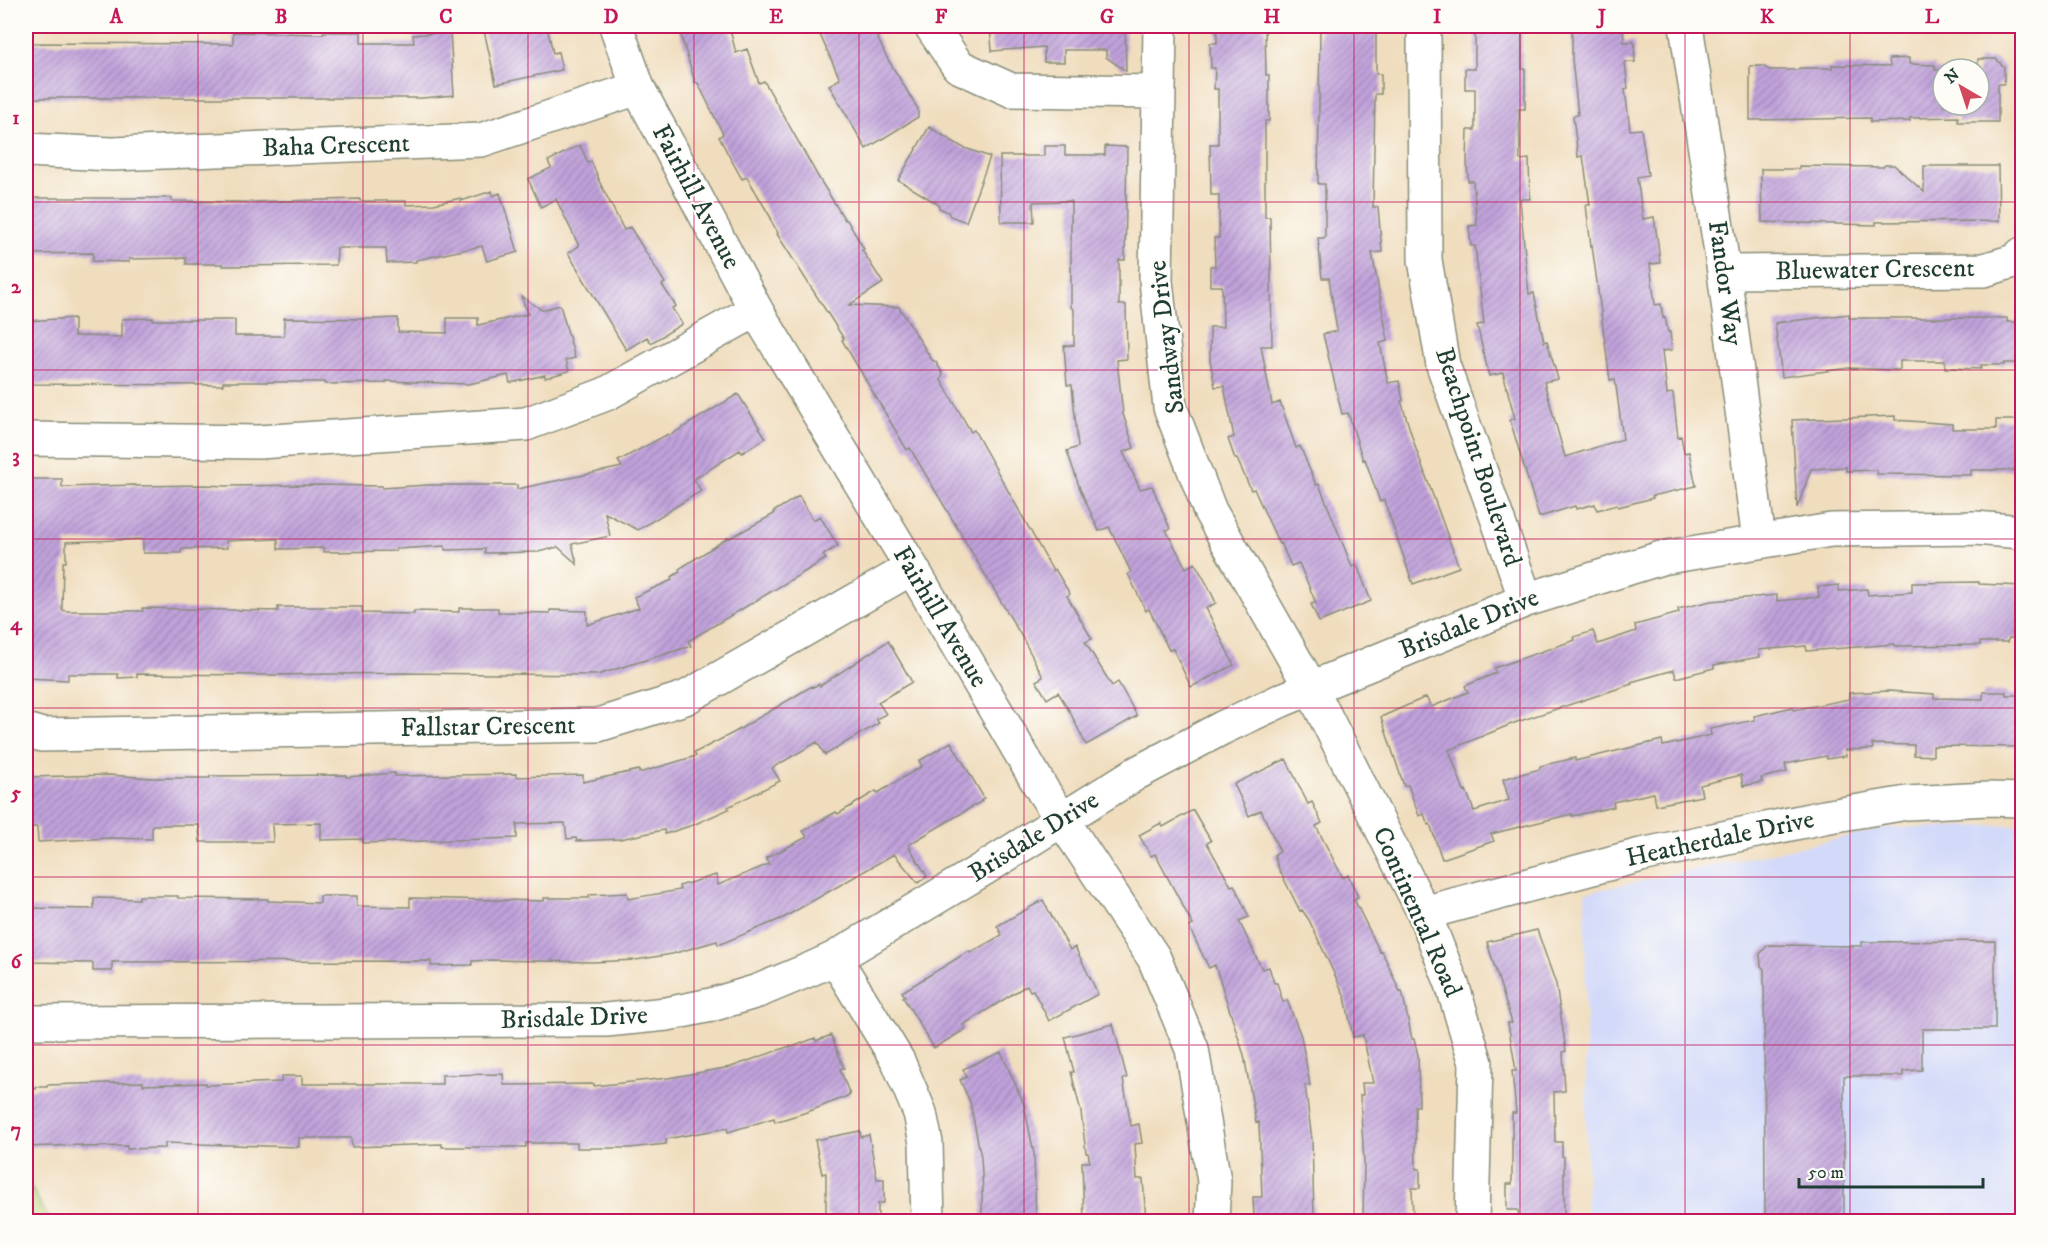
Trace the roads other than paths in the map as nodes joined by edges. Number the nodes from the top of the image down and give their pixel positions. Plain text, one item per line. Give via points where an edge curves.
1 (616, 26) edge
2 (931, 26) edge
3 (1160, 26) edge
4 (1424, 26) edge
5 (1686, 26) edge
6 (638, 88) junction
7 (1158, 92) junction
8 (26, 150) edge
9 (2022, 254) edge
10 (1724, 272) junction
11 (756, 310) junction
12 (26, 439) edge
13 (2022, 532) edge
14 (1759, 541) junction
15 (912, 567) junction
16 (1526, 600) junction
17 (1311, 688) junction
18 (26, 730) edge
19 (2022, 800) edge
20 (1061, 820) junction
21 (1424, 913) junction
22 (835, 958) junction
23 (26, 1022) edge
24 (928, 1221) edge
25 (1212, 1221) edge
26 (1472, 1221) edge

1 - 6 street, Fairhill Avenue
2 - 7 street via 958,66 1011,90
3 - 7 street, Sandway Drive
4 - 16 street, Beachpoint Boulevard via 1425,260 1443,365
5 - 10 street, Fandor Way
6 - 8 street, Baha Crescent via 481,140 112,154
6 - 11 street, Fairhill Avenue
7 - 17 street, Sandway Drive via 1156,281 1170,406 1210,511
9 - 10 street, Bluewater Crescent via 2014,261 1984,270
10 - 14 street, Fandor Way
11 - 12 street via 606,394 526,424 259,442
11 - 15 street, Fairhill Avenue
13 - 14 street, Brisdale Drive via 1975,528 1831,530
14 - 16 street, Brisdale Drive via 1660,558
15 - 18 street, Fallstar Crescent via 686,698 598,725 42,735
15 - 20 street, Fairhill Avenue
16 - 17 street, Brisdale Drive
17 - 20 street, Brisdale Drive via 1213,733
17 - 21 street, Continental Road
19 - 21 street, Heatherdale Drive via 1907,803 1824,817 1641,855
20 - 22 street, Brisdale Drive
20 - 25 street, Fairhill Avenue via 1154,958 1192,1049 1214,1181
21 - 26 street, Continental Road via 1452,984 1476,1064
22 - 23 street, Brisdale Drive via 738,998 628,1019
22 - 24 street via 898,1061 920,1113 926,1143

